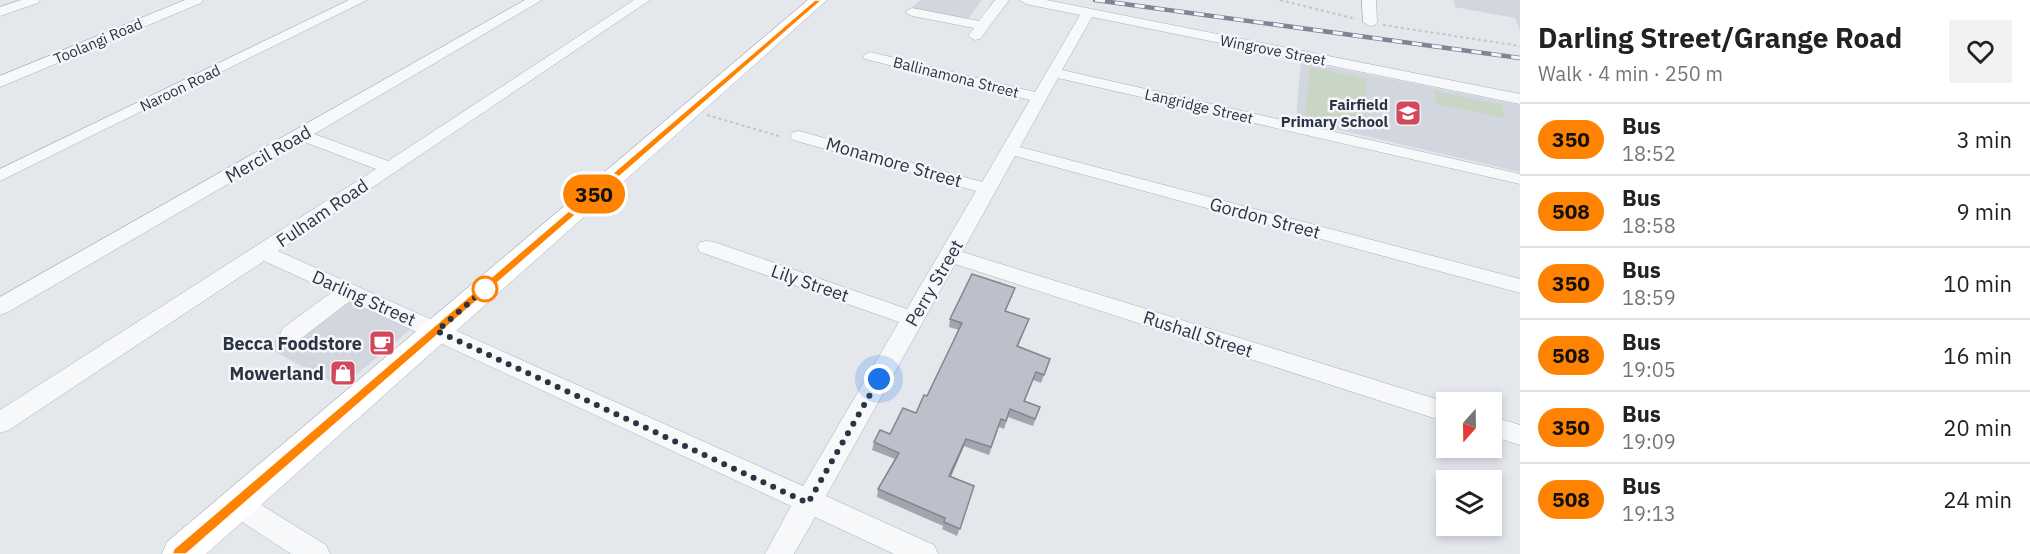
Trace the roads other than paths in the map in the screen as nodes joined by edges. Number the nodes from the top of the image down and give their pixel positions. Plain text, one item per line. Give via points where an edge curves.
1 (33, 0) edge
2 (196, 0) edge
3 (360, 0) edge
4 (535, 0) edge
5 (643, 0) edge
6 (818, 0) edge
7 (1002, 0) edge
8 (1026, 0) edge
9 (1369, 0) edge
10 (0, 12) edge
11 (912, 12) dead end
12 (1088, 12) junction
13 (1370, 22) road end
14 (983, 26) junction
15 (973, 39) dead end
16 (870, 56) dead end
17 (1054, 73) junction
18 (0, 82) edge
19 (1041, 98) junction
20 (1520, 99) edge
21 (301, 135) junction
22 (792, 137) road end
23 (1011, 150) junction
24 (390, 168) junction
25 (0, 176) edge
26 (1520, 179) edge
27 (988, 189) junction
28 (707, 247) dead end
29 (263, 252) junction
30 (951, 256) junction
31 (1520, 286) edge
32 (349, 291) junction
33 (0, 307) edge
34 (913, 319) junction
35 (437, 331) junction
36 (291, 334) dead end
37 (1436, 409) edge
38 (0, 423) edge
39 (1502, 429) edge
40 (1520, 435) edge
41 (808, 503) junction
42 (237, 504) junction
43 (180, 554) edge
44 (316, 554) edge
45 (779, 554) edge
46 (924, 554) edge

1 - 10 street
2 - 18 street, Toolangi Road
3 - 25 street, Naroon Road
4 - 21 street, Mercil Road
5 - 24 street, Fulham Road
6 - 35 main road
7 - 14 street
8 - 12 street, Wingrove Street
9 - 13 street
11 - 14 street
12 - 17 street, Perry Street
12 - 20 street, Wingrove Street
14 - 15 street
16 - 19 street, Ballinamona Street
17 - 19 street, Perry Street
17 - 26 street, Langridge Street
19 - 23 street, Perry Street
21 - 24 street
21 - 33 street, Mercil Road
22 - 27 street, Monamore Street
23 - 27 street, Perry Street
23 - 31 street, Gordon Street
24 - 29 street, Fulham Road
27 - 30 street, Perry Street
28 - 34 street, Lily Street
29 - 32 street, Darling Street
29 - 38 street, Fulham Road
30 - 34 street, Perry Street
30 - 37 street, Rushall Street
32 - 35 street, Darling Street
32 - 36 street
34 - 41 street, Perry Street
35 - 41 street, Darling Street
35 - 42 main road
39 - 40 street
41 - 45 street, Perry Street
41 - 46 street, Darling Street
42 - 43 main road
42 - 44 street

